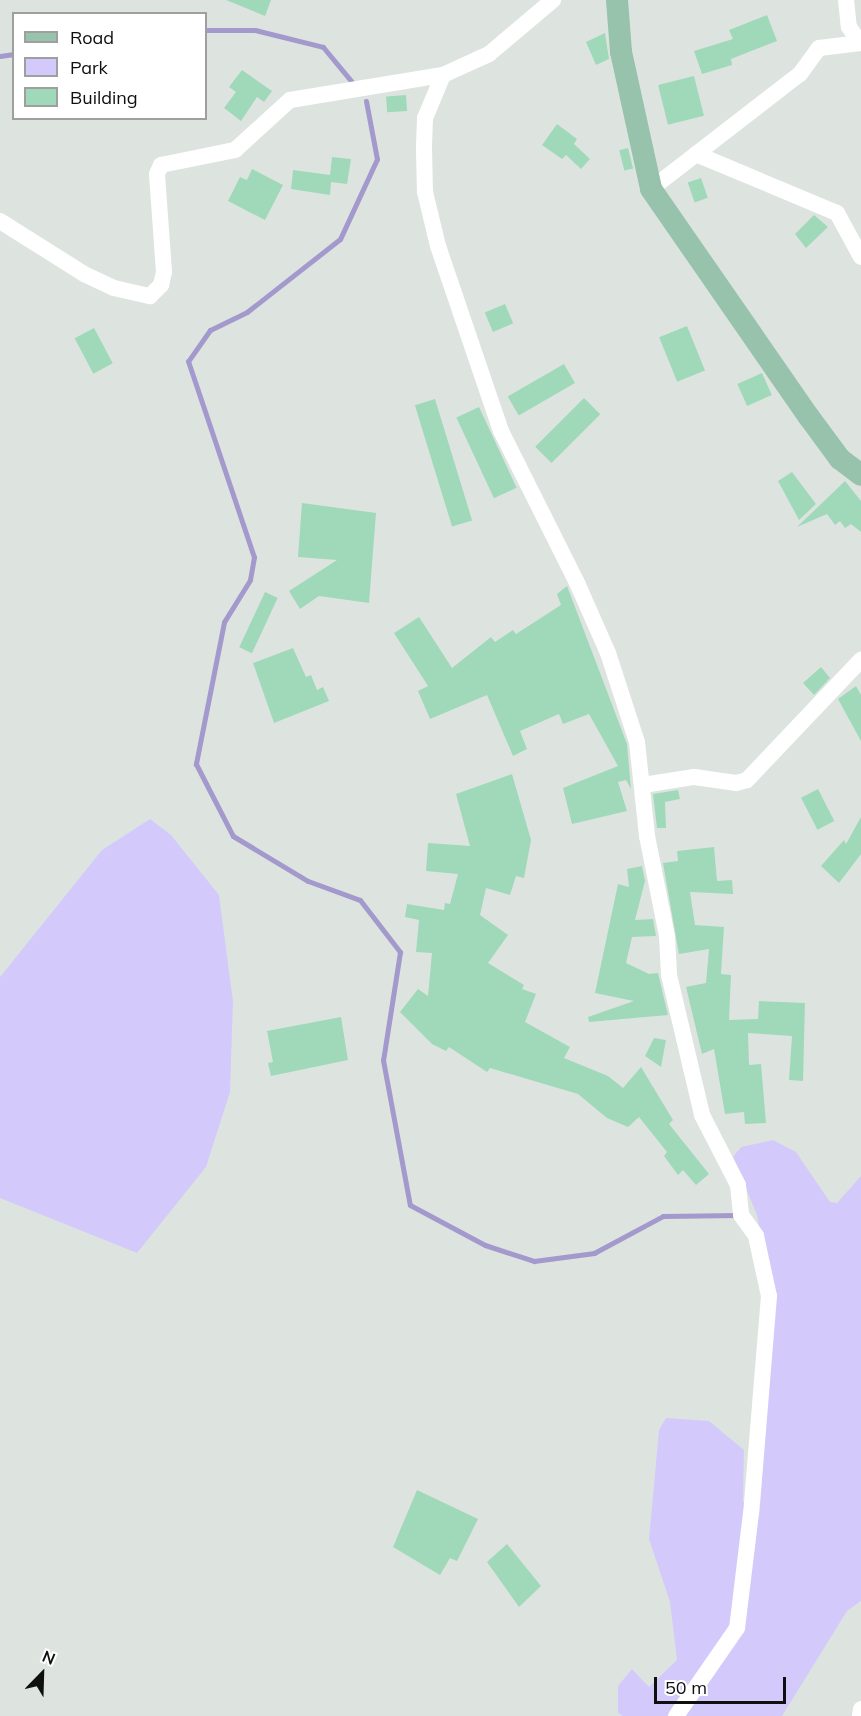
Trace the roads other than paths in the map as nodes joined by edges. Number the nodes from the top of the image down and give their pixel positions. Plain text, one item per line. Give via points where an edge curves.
1 (553, 0) edge
2 (617, 0) edge
3 (846, 0) edge
4 (860, 43) edge
5 (442, 75) junction
6 (696, 154) junction
7 (651, 189) junction
8 (0, 221) edge
9 (861, 257) edge
10 (861, 475) edge
11 (861, 660) edge
12 (643, 785) junction
13 (861, 1709) edge
14 (676, 1716) edge
15 (860, 1716) edge

1 - 5 street via 489,54
2 - 7 main road via 621,52
3 - 4 street via 849,27
4 - 6 street via 819,48 800,74
5 - 8 street via 290,100 235,150 161,165 157,174 164,272 161,285 150,296 114,288 84,274
5 - 12 street via 424,118 425,192 438,246 501,431 608,653 637,742
6 - 7 street
6 - 9 street via 837,213
7 - 10 main road via 809,417 840,459
11 - 12 street via 747,780 736,783 694,777
12 - 14 street via 647,836 667,936 669,975 702,1115 738,1185 741,1215 756,1236 769,1296 753,1501 737,1628
13 - 15 street

